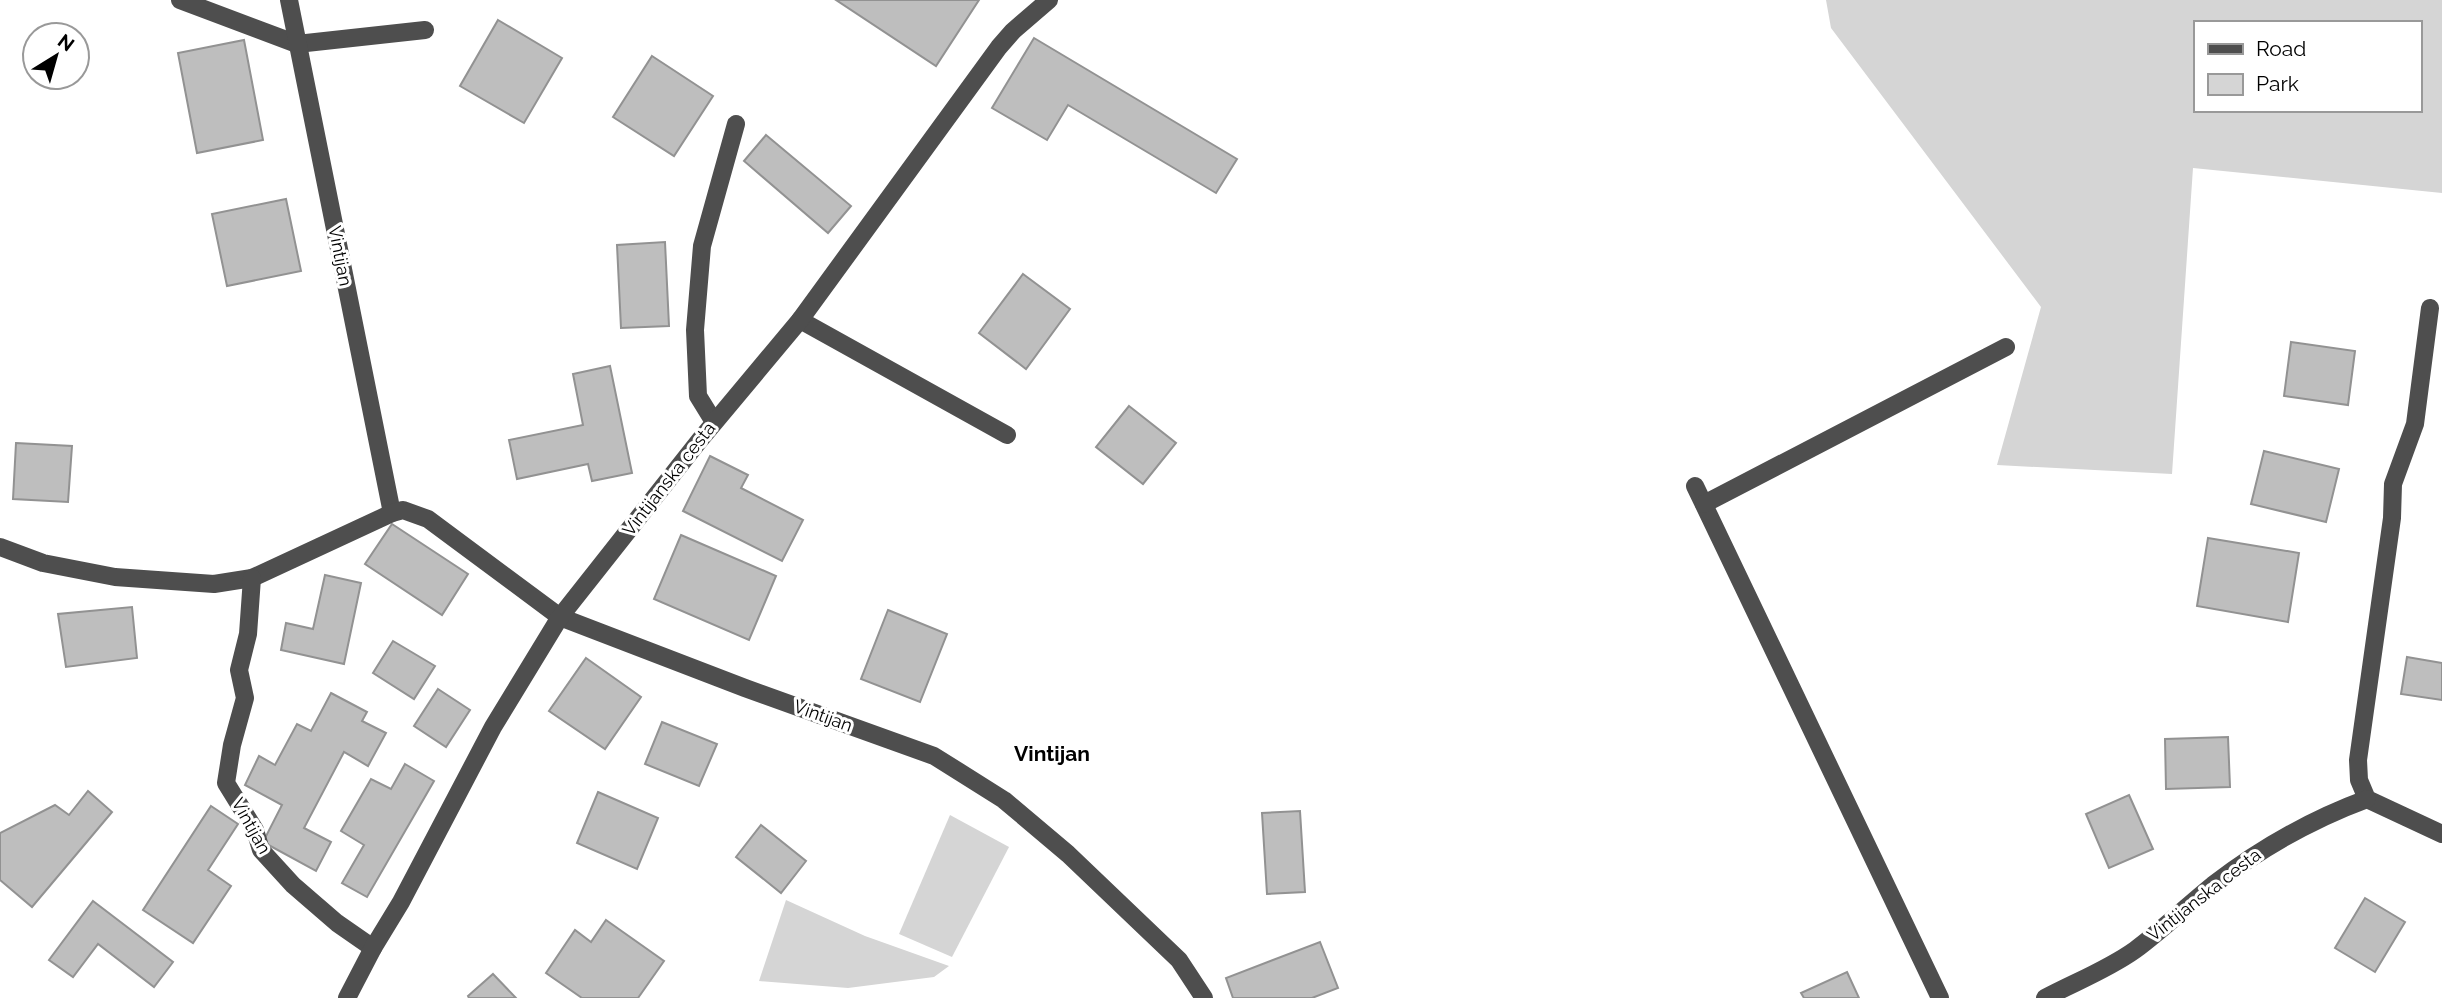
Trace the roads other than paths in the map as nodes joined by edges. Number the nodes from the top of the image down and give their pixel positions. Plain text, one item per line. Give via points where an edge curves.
1 (180, 0) edge
2 (289, 0) edge
3 (1049, 0) edge
4 (425, 30) dead end
5 (297, 44) junction
6 (736, 124) dead end
7 (2430, 308) dead end
8 (800, 320) junction
9 (2006, 347) dead end
10 (714, 422) junction
11 (1007, 435) dead end
12 (1695, 486) dead end
13 (1704, 504) junction
14 (392, 513) junction
15 (0, 547) edge
16 (252, 578) junction
17 (560, 617) junction
18 (2367, 799) junction
19 (2442, 834) edge
20 (373, 948) junction
21 (346, 998) edge
22 (1203, 998) edge
23 (1940, 998) edge
24 (2045, 998) edge

1 - 5 street
2 - 5 street, Vintijan
3 - 8 street, Vintijanska cesta via 999,47
4 - 5 street
5 - 14 street, Vintijan
6 - 10 street via 702,246 695,330 698,396
7 - 18 street via 2415,424 2393,484 2363,715 2358,760
8 - 10 street, Vintijanska cesta
8 - 11 street
9 - 13 street
10 - 17 street, Vintijanska cesta
12 - 13 street
13 - 23 street
14 - 16 street
14 - 17 street, Vintijan via 403,510 428,519
15 - 16 street via 43,563 115,577 214,584
16 - 20 street, Vintijan via 248,634 239,670 245,698 226,783 261,850 293,885
17 - 20 street, Vintijanska cesta via 493,727
17 - 22 street, Vintijan via 934,756 1004,800 1068,854 1179,960
18 - 19 street
18 - 24 street, Vintijanska cesta via 2304,825 2263,849 2136,950
20 - 21 street, Vintijanska cesta

